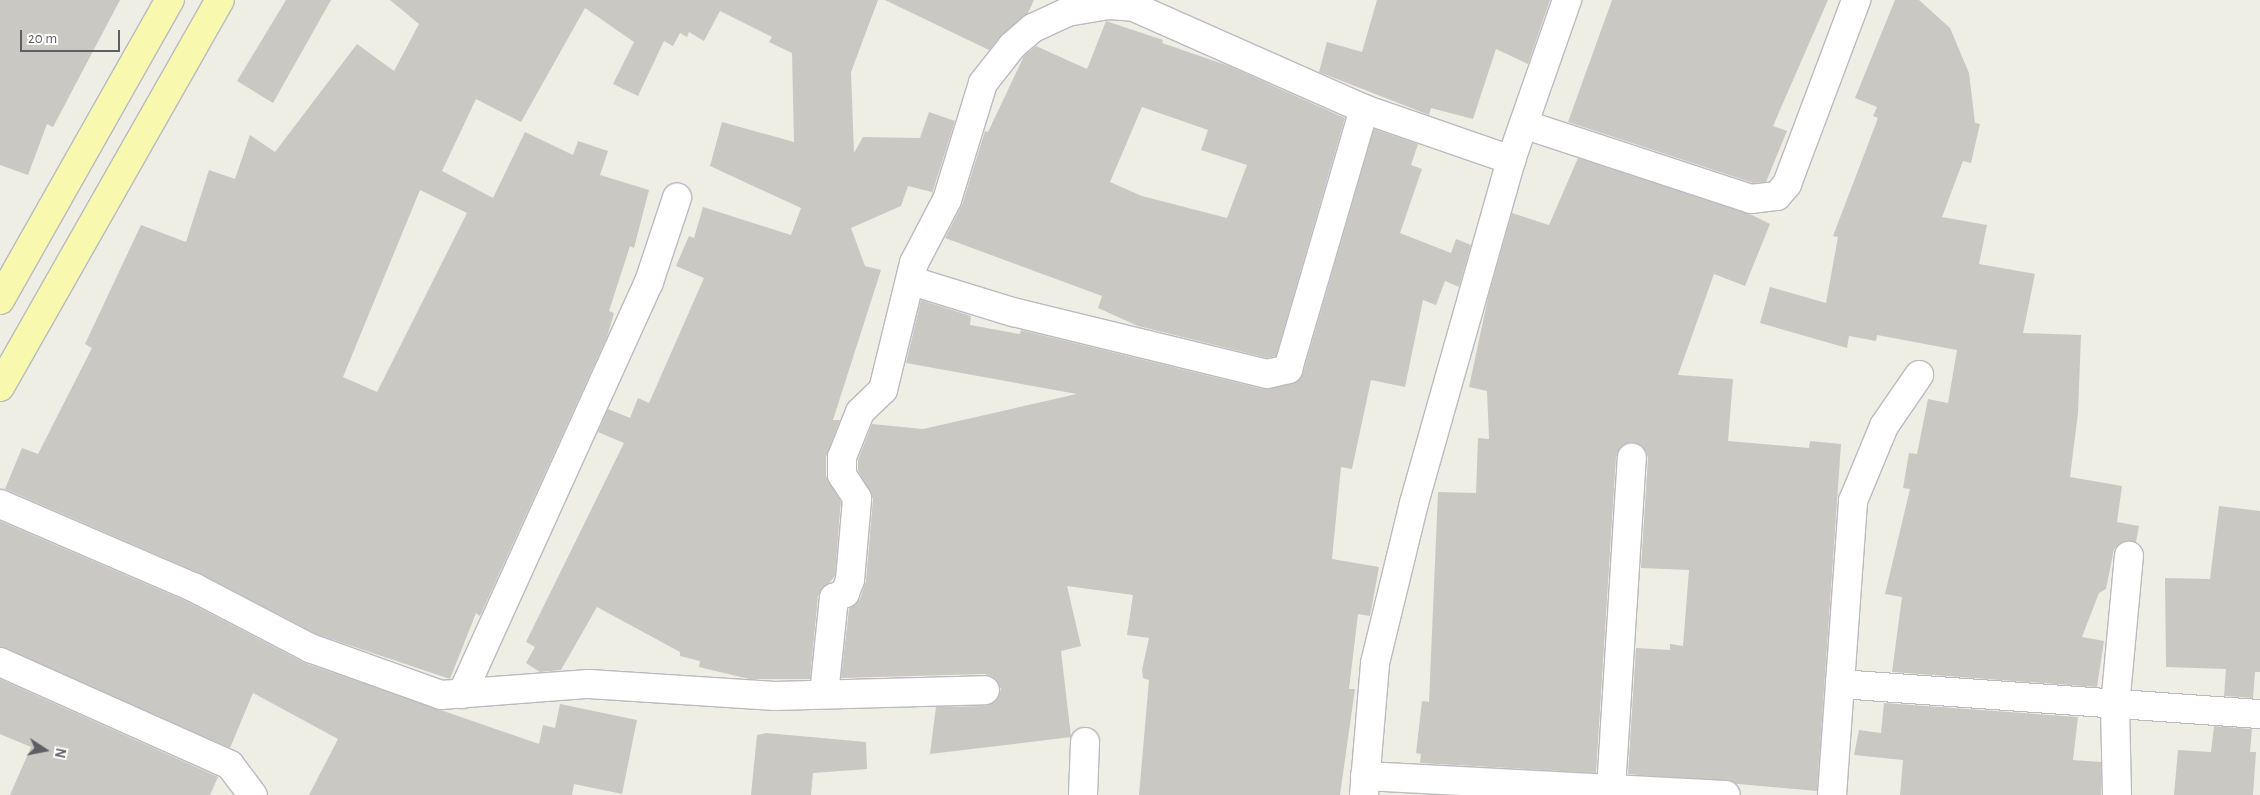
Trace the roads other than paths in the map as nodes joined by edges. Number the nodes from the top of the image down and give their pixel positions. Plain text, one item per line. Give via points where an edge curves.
1 (170, 0) edge
2 (220, 0) edge
3 (1568, 0) edge
4 (1856, 0) edge
5 (1364, 109) junction
6 (1526, 125) junction
7 (1511, 160) junction
8 (677, 198) dead end
9 (912, 281) junction
10 (0, 300) edge
11 (1919, 375) dead end
12 (0, 387) edge
13 (1632, 458) dead end
14 (0, 504) edge
15 (2129, 556) dead end
16 (0, 662) edge
17 (1840, 684) junction
18 (985, 690) dead end
19 (462, 694) junction
20 (824, 694) junction
21 (2115, 706) junction
22 (2260, 714) edge
23 (1085, 742) dead end
24 (1365, 786) edge
25 (1611, 789) junction
26 (253, 795) edge
27 (1083, 795) edge
28 (1726, 795) edge
29 (1832, 795) edge
30 (2117, 795) edge

1 - 10 main road
2 - 12 main road
3 - 6 street
4 - 6 street via 1787,184 1777,196 1750,199
5 - 7 street
5 - 9 street via 1134,7 1108,5 1067,12 1033,28 1012,46 983,83 947,200 914,263
5 - 9 street via 1288,369 1267,374 1013,312
6 - 7 street
7 - 24 street via 1414,503 1376,663
8 - 19 street via 649,282
9 - 20 street via 883,390 860,412 842,457 842,474 857,498 856,512 850,580 845,593 834,598
11 - 17 street via 1884,426 1853,502
13 - 25 street
14 - 19 street via 195,588 310,648 441,695
15 - 21 street
16 - 26 street via 230,765
17 - 21 street
17 - 29 street
18 - 20 street
19 - 20 street via 589,684 775,696
21 - 22 street
21 - 30 street
23 - 27 street
24 - 25 street
25 - 28 street

